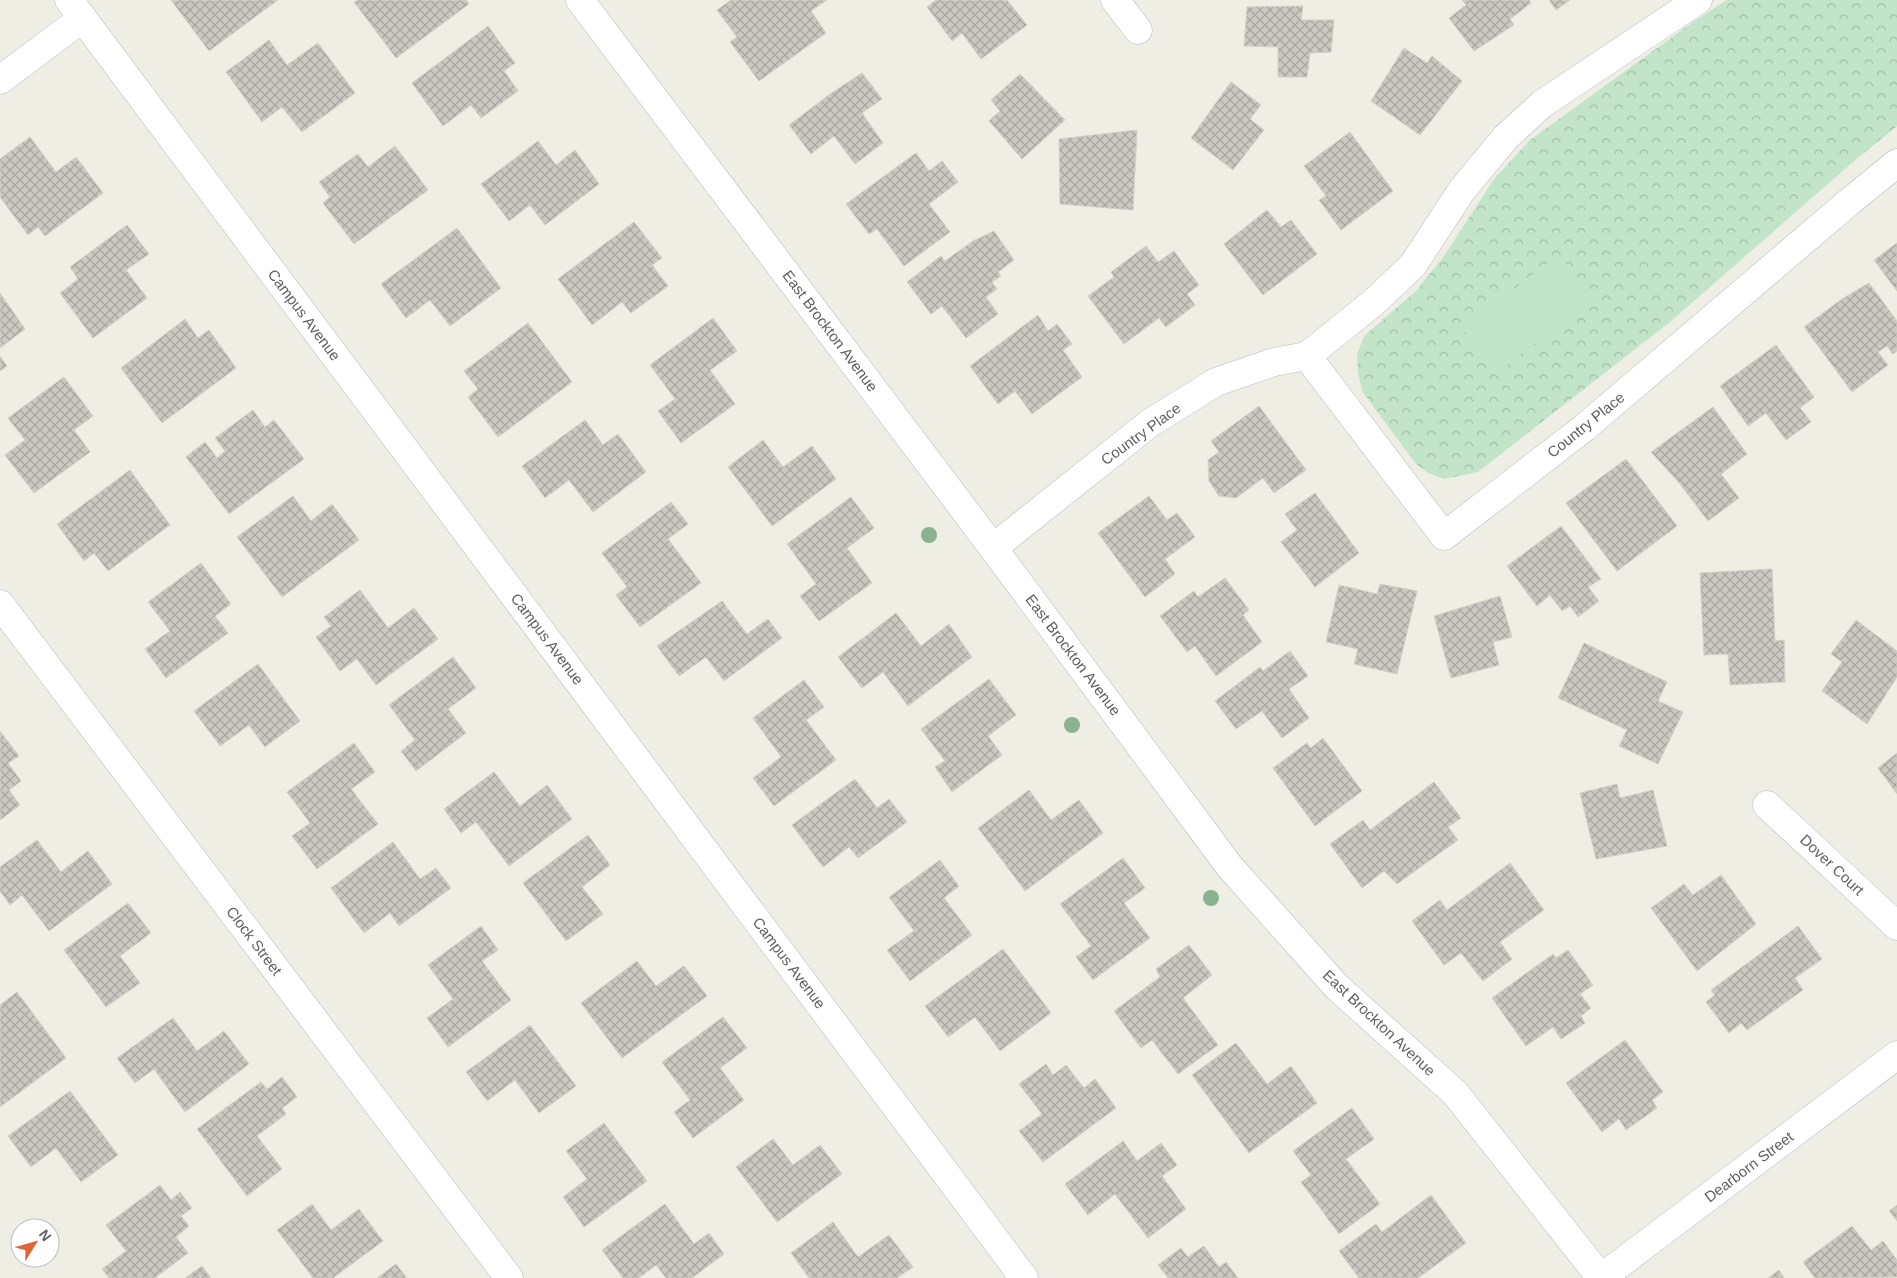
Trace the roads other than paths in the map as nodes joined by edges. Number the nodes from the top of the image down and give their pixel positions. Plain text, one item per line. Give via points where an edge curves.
1 (580, 0) edge
2 (1115, 0) edge
3 (1698, 0) edge
4 (76, 9) edge
5 (1138, 30) dead end
6 (0, 80) edge
7 (1897, 163) edge
8 (1308, 356) junction
9 (993, 548) junction
10 (0, 604) edge
11 (1767, 805) dead end
12 (1897, 926) edge
13 (1897, 1055) edge
14 (509, 1278) edge
15 (1024, 1278) edge
16 (1601, 1278) edge

1 - 9 street, East Brockton Avenue
2 - 5 street
3 - 8 street, Country Place via 1542,104 1506,136 1462,190 1412,265 1374,302
4 - 6 street
4 - 15 street, Campus Avenue
7 - 8 street, Country Place via 1584,428 1444,536
8 - 9 street, Country Place via 1274,362 1216,382 1150,423
9 - 16 street, East Brockton Avenue via 1230,867 1337,987 1455,1093
10 - 14 street, Clock Street
11 - 12 street, Dover Court
13 - 16 street, Dearborn Street

